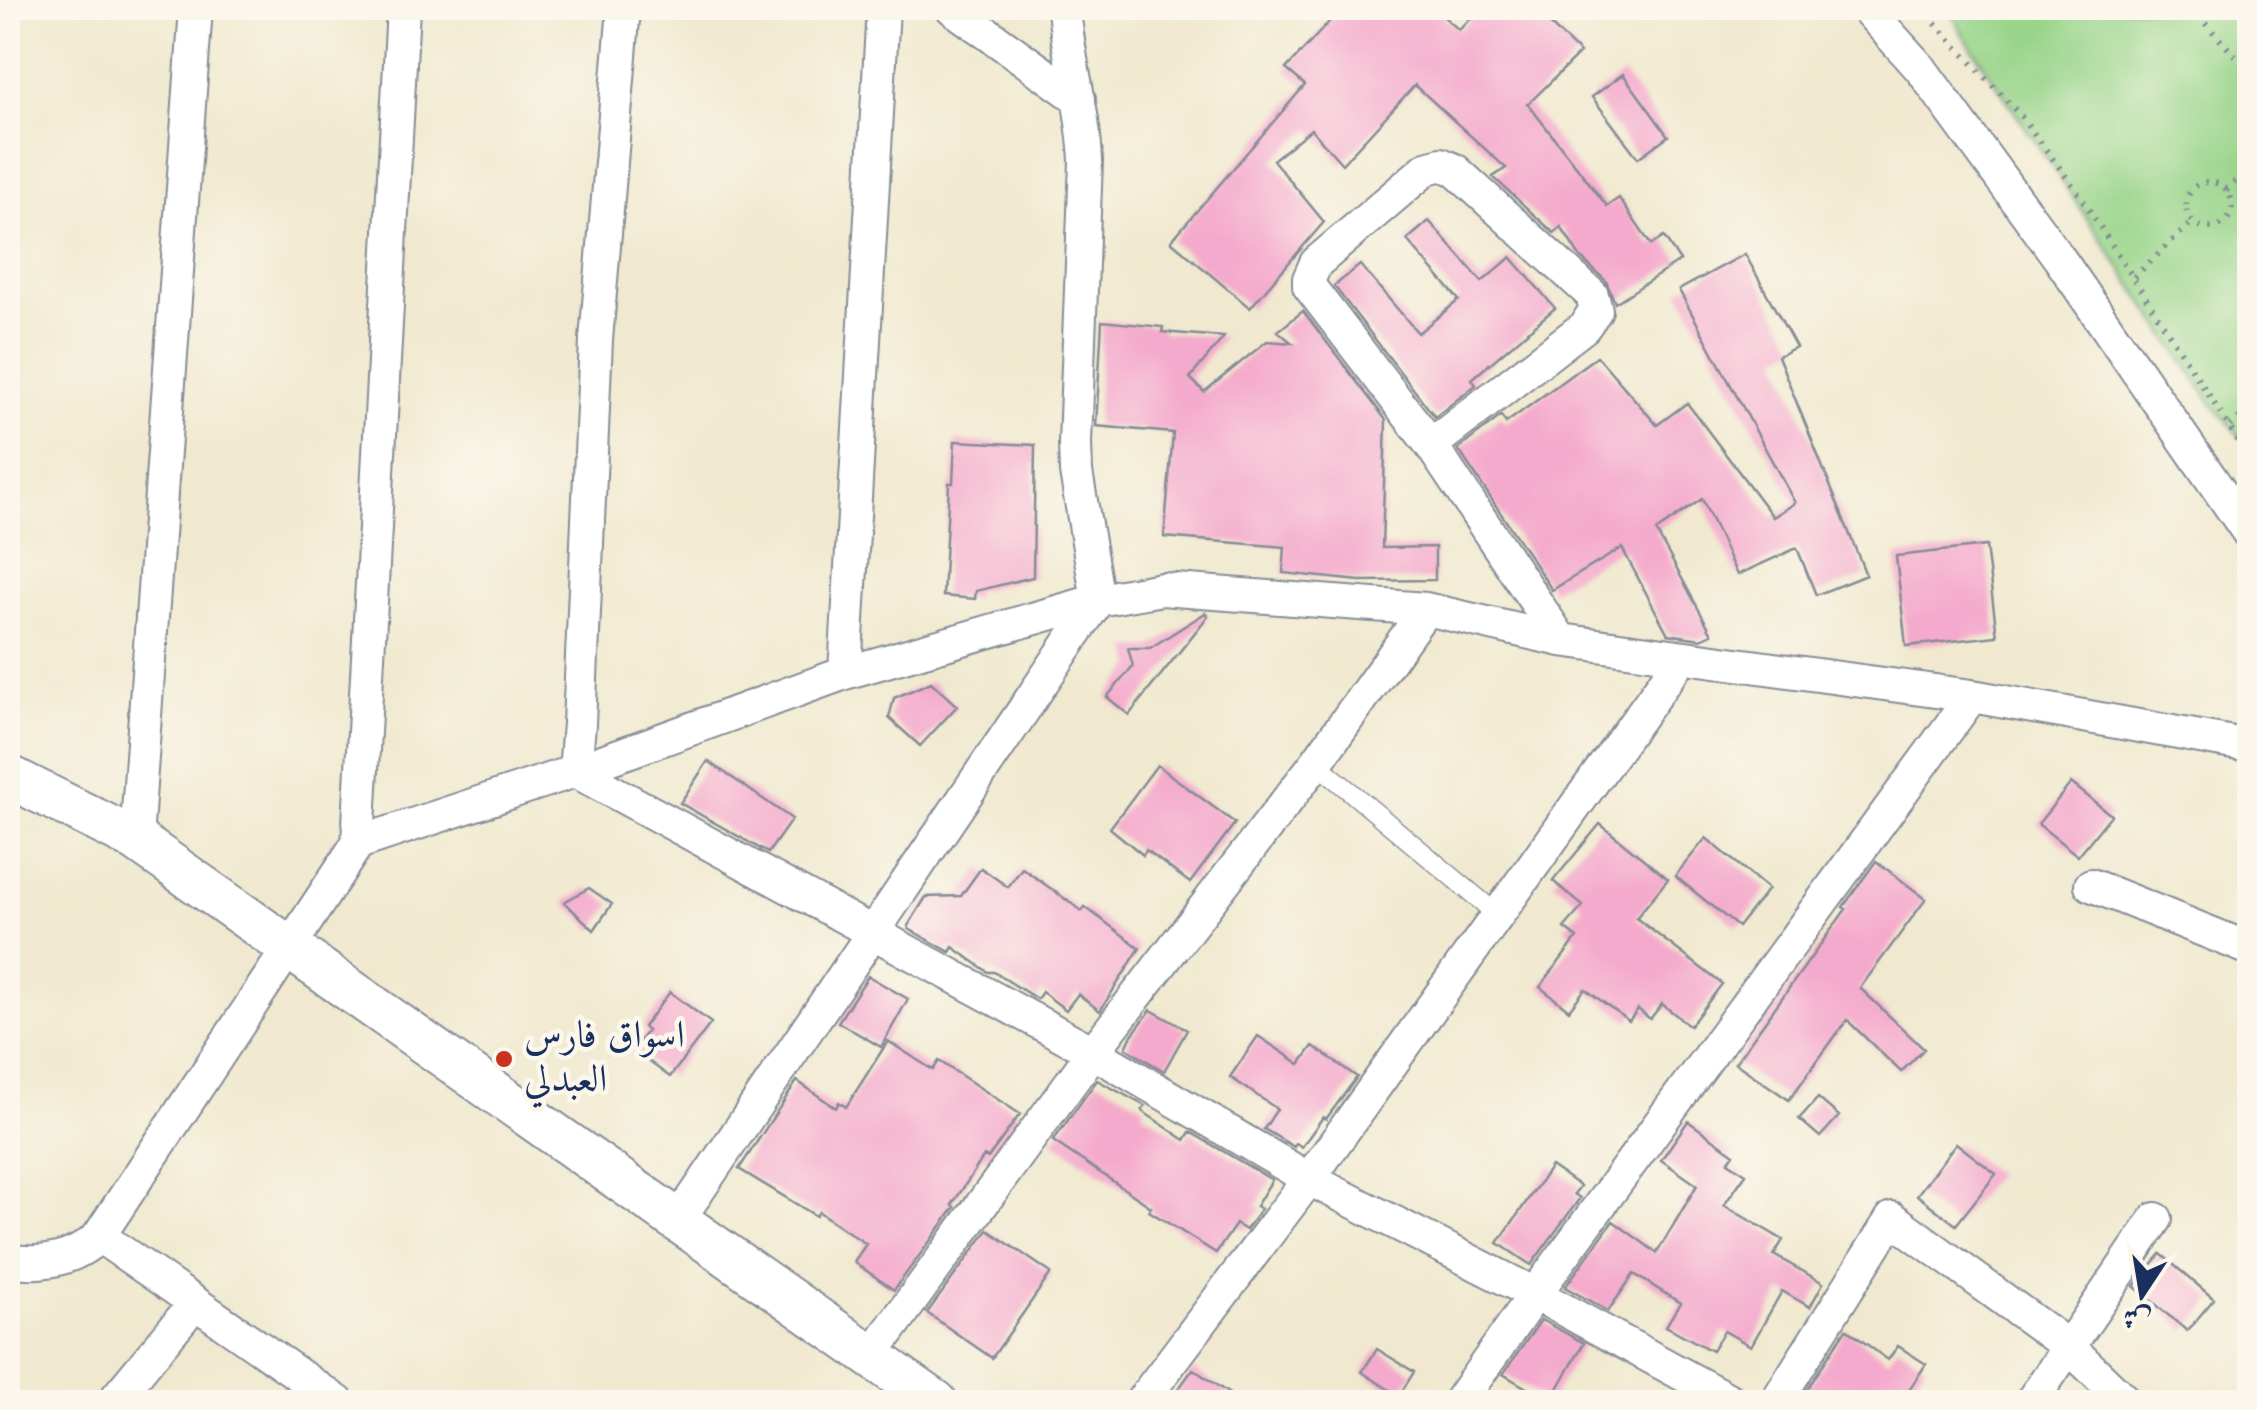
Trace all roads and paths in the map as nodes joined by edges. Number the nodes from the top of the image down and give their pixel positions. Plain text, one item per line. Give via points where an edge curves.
1 (196, 8) edge
2 (403, 8) edge
3 (624, 8) edge
4 (883, 8) edge
5 (952, 8) edge
6 (1064, 8) edge
7 (1866, 8) edge
8 (1922, 8) edge
9 (2191, 8) edge
10 (2250, 72) edge
11 (1079, 98) junction
12 (2250, 167) edge
13 (2226, 190) junction
14 (2192, 222) junction
15 (2134, 277) junction
16 (2250, 409) edge
17 (2230, 426) junction
18 (1431, 445) junction
19 (2250, 459) edge
20 (2250, 535) edge
21 (1098, 600) junction
22 (1426, 610) junction
23 (1560, 640) junction
24 (1682, 657) junction
25 (845, 673) junction
26 (1972, 696) junction
27 (2250, 746) edge
28 (1316, 763) junction
29 (574, 772) junction
30 (8, 776) edge
31 (136, 840) junction
32 (358, 842) junction
33 (2091, 885) dead end
34 (1499, 916) junction
35 (872, 934) junction
36 (290, 947) junction
37 (2250, 949) edge
38 (1093, 1052) junction
39 (1309, 1179) junction
40 (2156, 1219) dead end
41 (679, 1220) junction
42 (99, 1236) junction
43 (8, 1260) edge
44 (1535, 1294) junction
45 (196, 1304) junction
46 (2068, 1347) junction
47 (872, 1356) junction
48 (113, 1402) edge
49 (338, 1402) edge
50 (936, 1402) edge
51 (1141, 1402) edge
52 (1459, 1402) edge
53 (1733, 1402) edge
54 (1776, 1402) edge
55 (2031, 1402) edge
56 (2126, 1402) edge

1 - 31 street
2 - 32 street
3 - 29 street via 596,340
4 - 25 street
5 - 11 street
6 - 11 street
7 - 20 street via 1921,69 2059,258
8 - 15 path via 2021,116
9 - 10 path
11 - 21 street via 1086,161 1074,443
12 - 13 path
13 - 14 path via 2232,209 2221,225
13 - 14 path via 2197,185 2186,202
14 - 15 path
15 - 17 path
16 - 17 path
17 - 19 path
18 - 18 street via 1308,279 1316,263 1427,168 1442,164 1592,295 1596,310 1584,327
18 - 23 street
21 - 22 street via 1162,589
21 - 25 street
21 - 35 street
22 - 23 street
22 - 28 street
23 - 24 street
24 - 26 street
24 - 34 street
25 - 29 street
26 - 27 street
26 - 44 street
28 - 34 lane
28 - 38 street
29 - 32 street
29 - 35 street
30 - 31 street
31 - 36 street
32 - 36 street
33 - 37 street
34 - 39 street
35 - 38 street
35 - 41 street
36 - 41 street
36 - 42 street
38 - 39 street
38 - 47 street
39 - 44 street
39 - 51 street
40 - 46 street
41 - 47 street
42 - 43 street via 83,1252 56,1260
42 - 45 street
44 - 52 street
44 - 53 street
45 - 48 street
45 - 49 street
46 - 54 street via 1892,1218
46 - 55 street
46 - 56 street
47 - 50 street

